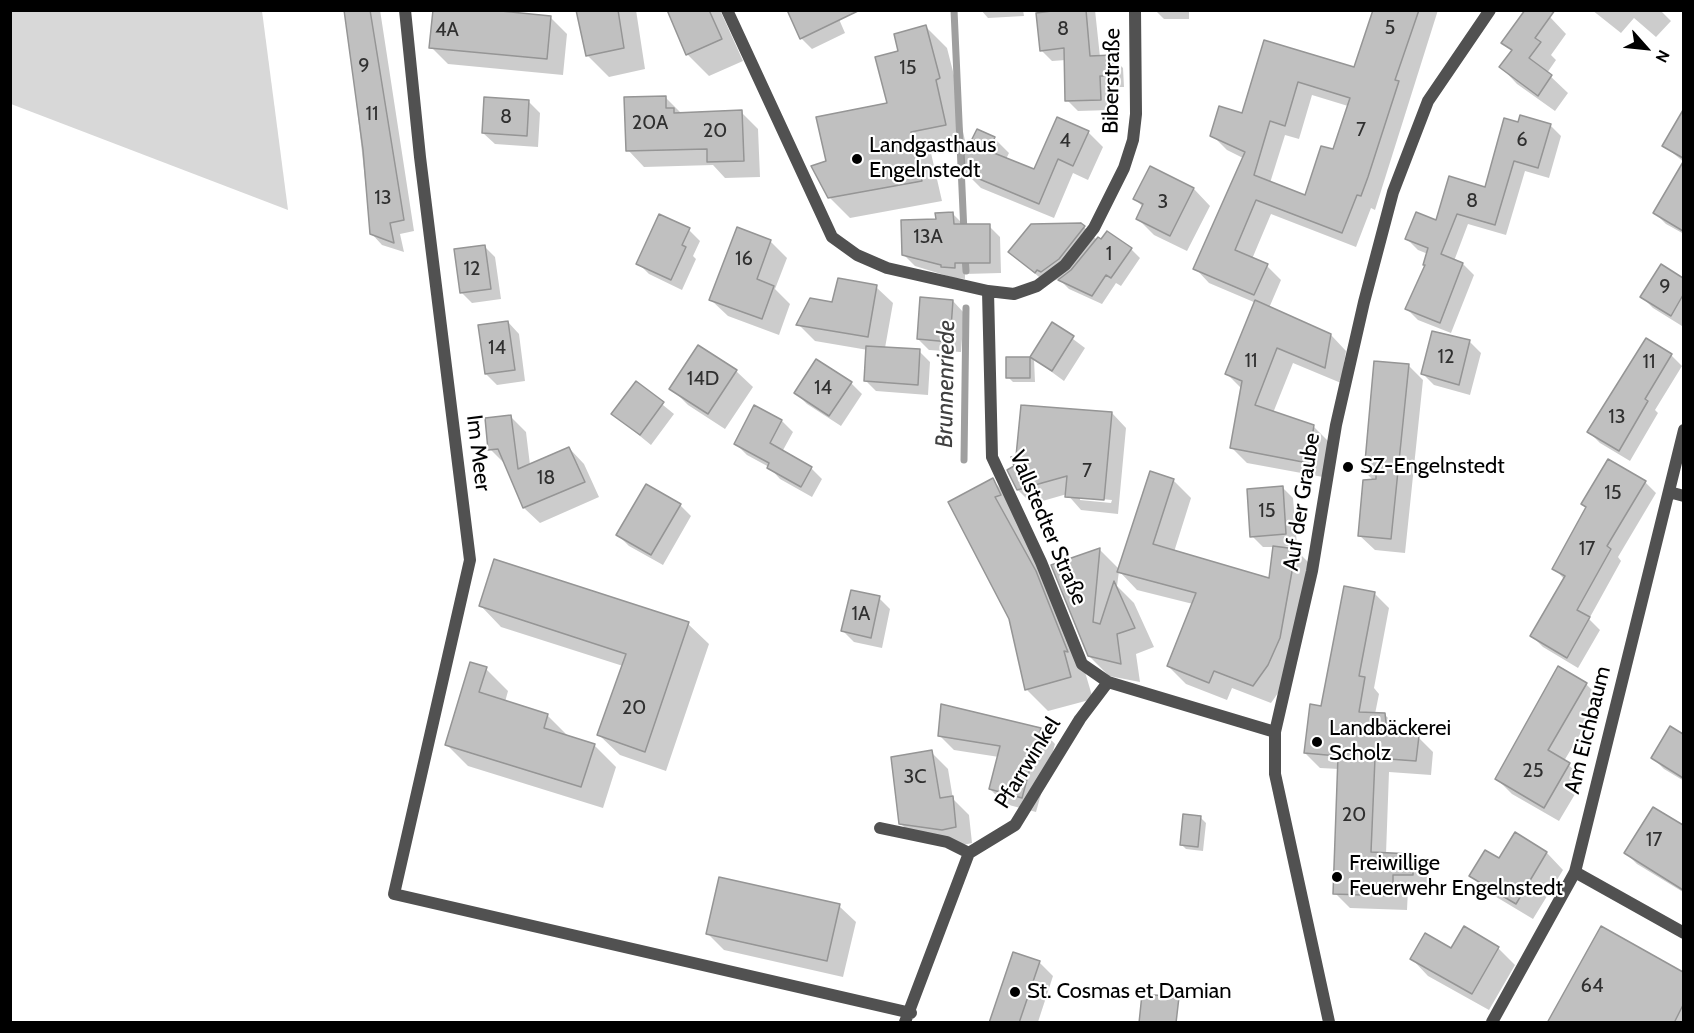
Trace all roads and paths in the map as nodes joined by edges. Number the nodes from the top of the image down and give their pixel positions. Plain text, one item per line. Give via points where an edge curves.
1 (405, 10) edge
2 (727, 10) edge
3 (1135, 10) edge
4 (1490, 10) edge
5 (988, 291) junction
6 (1683, 430) edge
7 (1669, 492) junction
8 (1683, 496) edge
9 (1108, 682) junction
10 (1275, 732) junction
11 (880, 828) dead end
12 (969, 853) junction
13 (1575, 872) junction
14 (1683, 933) edge
15 (908, 1018) edge
16 (1329, 1023) edge
17 (1492, 1023) edge

1 - 15 street, Im Meer via 470,560 394,894
2 - 5 street via 832,237 857,255 887,268
3 - 5 street, Biberstraße via 1133,140 1124,168 1094,228 1065,265 1037,286 1014,294
4 - 10 street, Auf der Graube via 1428,101 1393,192 1336,425 1312,572
5 - 9 street, Vallstedter Straße via 992,457 1082,663
6 - 7 street, Am Eichbaum
7 - 8 street
7 - 13 street, Am Eichbaum
9 - 10 street, Vallstedter Straße
9 - 12 street, Pfarrwinkel via 1080,719 1015,825
10 - 16 street, Auf der Graube via 1275,774
11 - 12 street via 947,842
12 - 15 street
13 - 14 street
13 - 17 street, Am Eichbaum

